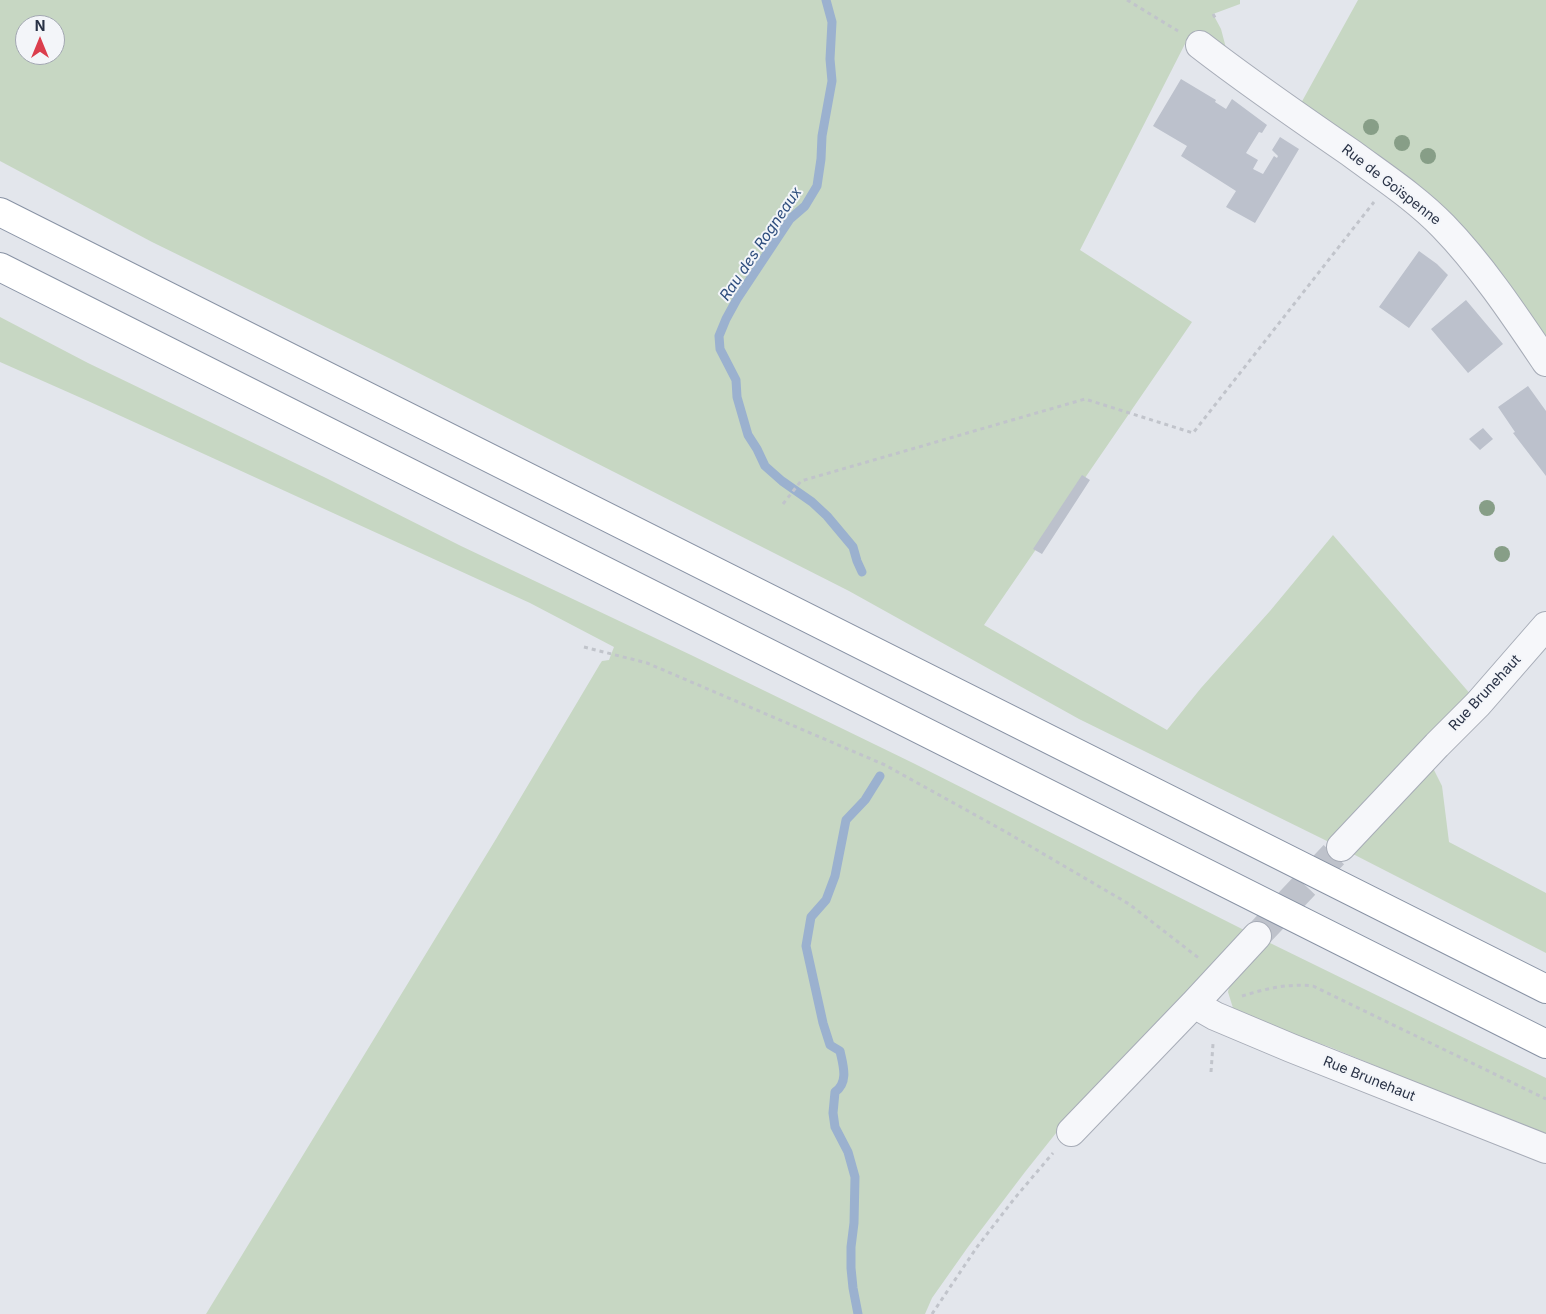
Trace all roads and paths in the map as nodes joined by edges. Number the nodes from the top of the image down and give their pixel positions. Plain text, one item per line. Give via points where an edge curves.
1 (1127, 0) edge
2 (1200, 45) joint
3 (1391, 182) junction
4 (0, 212) edge
5 (0, 267) edge
6 (1546, 362) edge
7 (783, 504) dead end
8 (1546, 626) edge
9 (584, 647) dead end
10 (1342, 847) tunnel mouth
11 (1257, 936) tunnel mouth
12 (1219, 976) junction
13 (1546, 989) edge
14 (1240, 997) dead end
15 (1194, 1004) junction
16 (1546, 1044) edge
17 (1546, 1099) edge
18 (1071, 1132) joint
19 (1546, 1149) edge
20 (933, 1313) edge

1 - 2 path
2 - 3 street, Rue de Goïspenne
3 - 6 street, Rue de Goïspenne via 1443,225
3 - 7 path via 1193,433 1085,399 801,481
4 - 13 highway
5 - 16 highway
8 - 10 street, Rue Brunehaut via 1478,704
9 - 12 path via 647,663 885,765 1129,904
11 - 12 street
12 - 15 street
14 - 17 path via 1268,988 1313,986
15 - 18 street
15 - 19 street, Rue Brunehaut via 1291,1048
18 - 20 path via 977,1247

